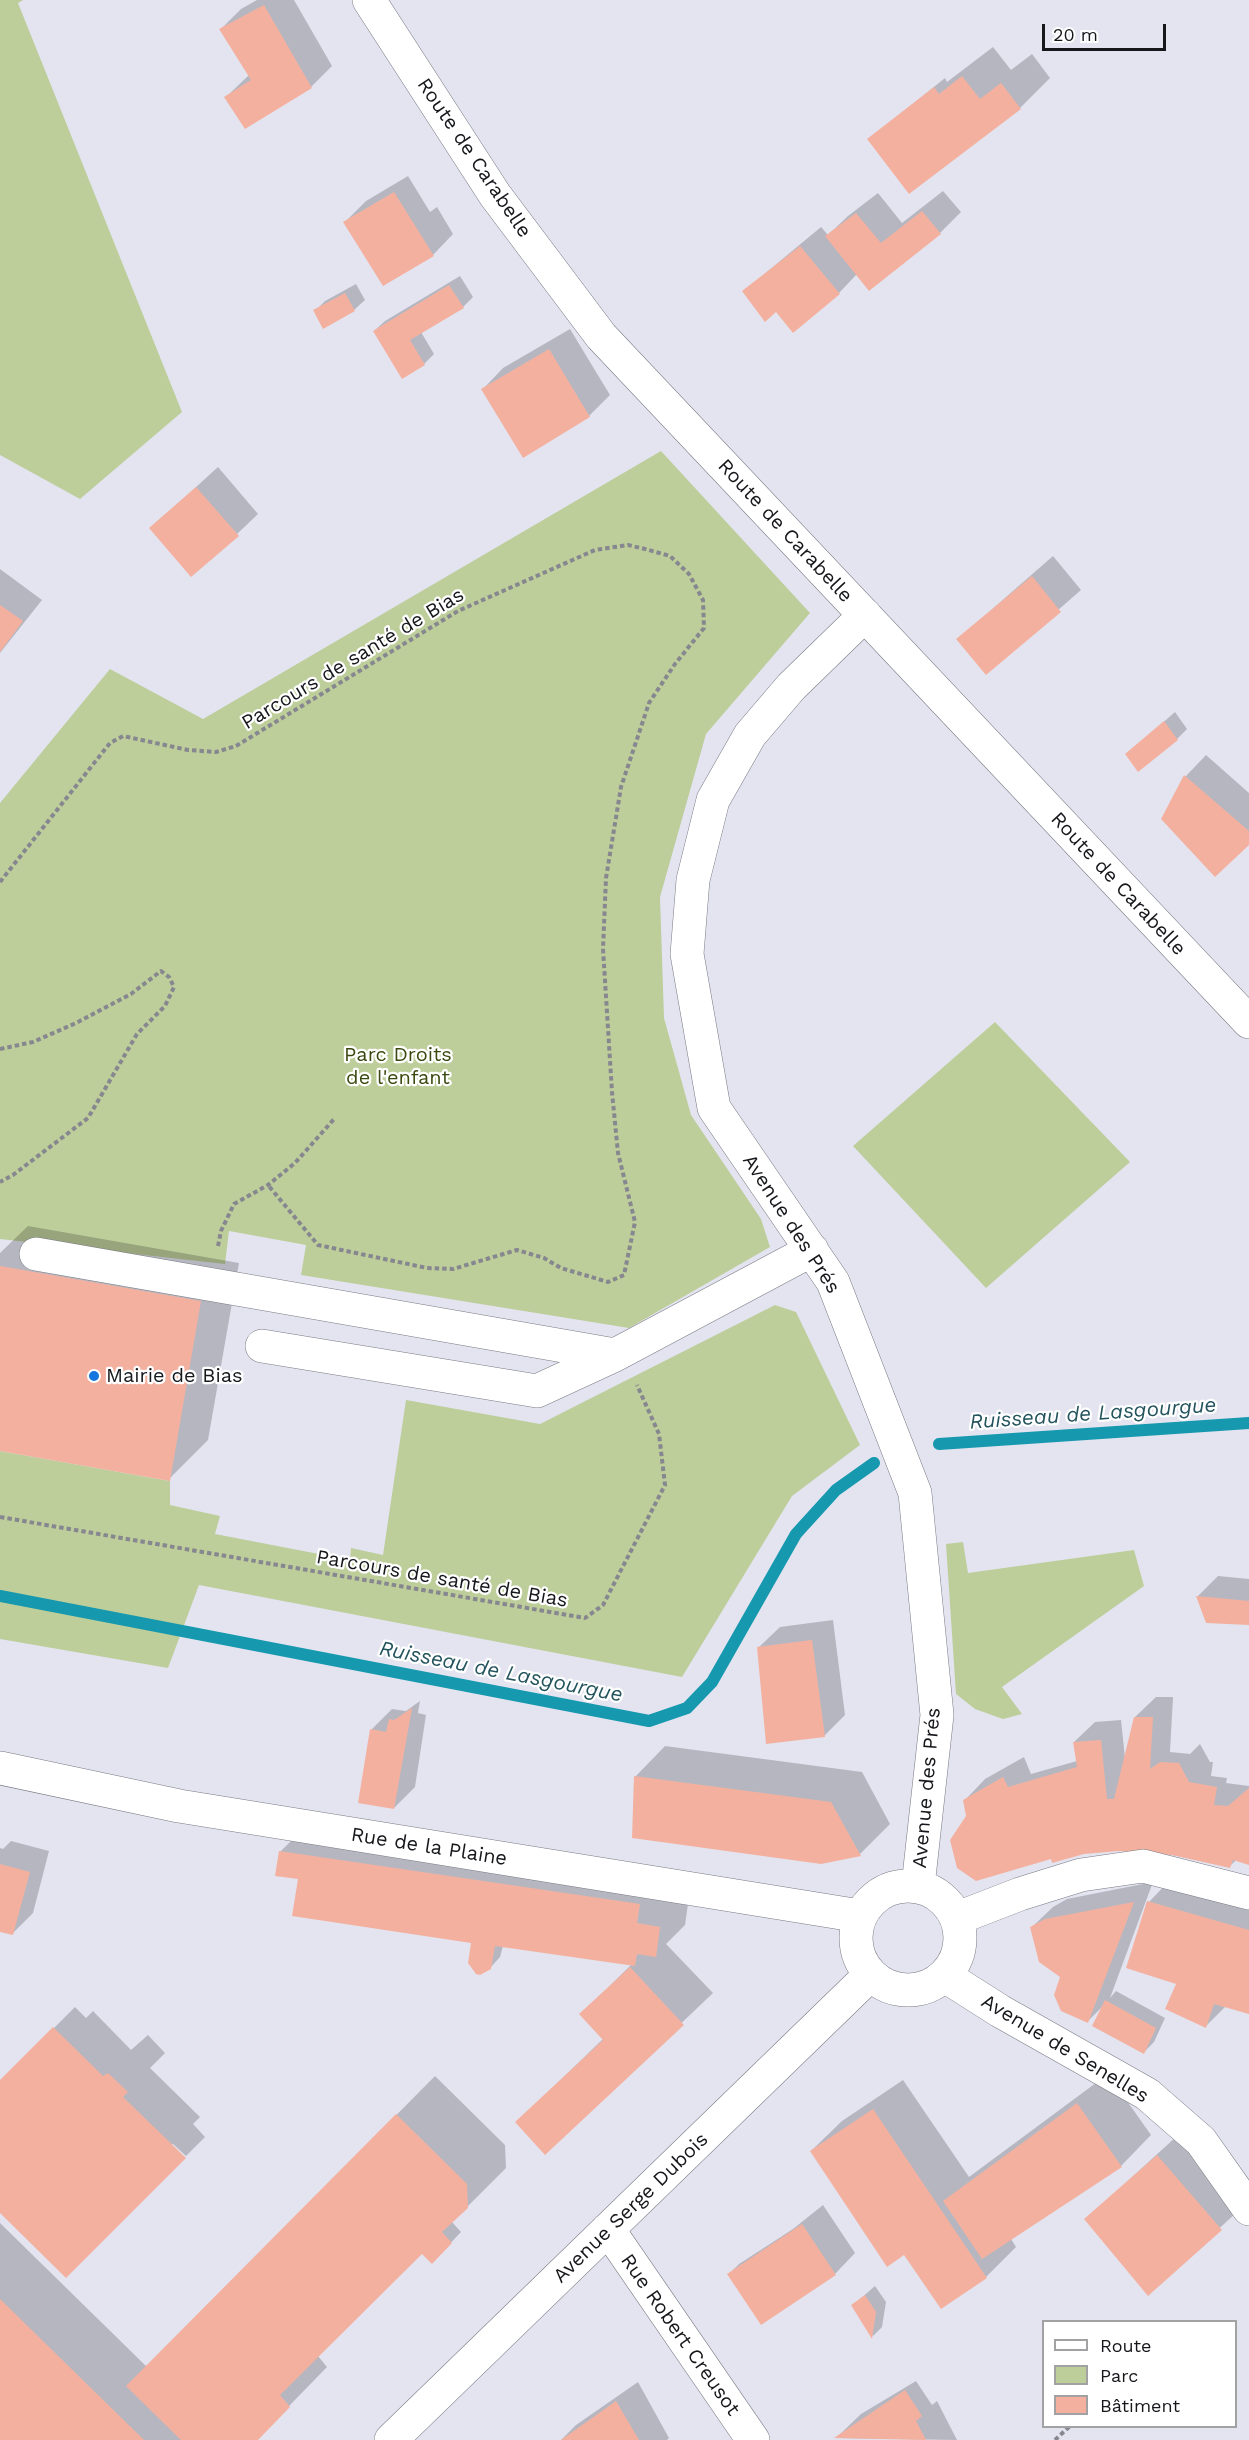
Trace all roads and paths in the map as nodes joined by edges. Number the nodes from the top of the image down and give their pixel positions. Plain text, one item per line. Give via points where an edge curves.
1 (369, 0) edge
2 (865, 615) junction
3 (0, 882) edge
4 (1249, 1022) edge
5 (0, 1049) edge
6 (335, 1118) dead end
7 (0, 1182) edge
8 (268, 1185) junction
9 (812, 1250) junction
10 (36, 1254) dead end
11 (212, 1286) junction
12 (262, 1346) dead end
13 (615, 1355) junction
14 (0, 1517) edge
15 (0, 1768) edge
16 (918, 1886) junction
17 (1249, 1893) edge
18 (860, 1916) junction
19 (958, 1918) junction
20 (870, 1975) junction
21 (945, 1976) junction
22 (1249, 2209) edge
23 (608, 2229) junction
24 (1069, 2428) edge
25 (391, 2440) edge
26 (753, 2440) edge
27 (1055, 2440) edge

1 - 2 street, Route de Carabelle via 495,195 601,336
2 - 4 street, Route de Carabelle
2 - 9 street, Avenue des Prés via 791,687 750,735 713,800 691,901 687,954 714,1108
3 - 8 path, Parcours de santé de Bias via 110,743 123,736 188,750 216,752 236,746 458,611 595,550 628,545 645,549 670,556 688,574 703,600 704,628 649,703 621,787 606,878 603,949 612,1092 618,1154 635,1222 624,1275 608,1282 517,1250 444,1269 318,1245
5 - 7 path via 33,1041 76,1023 131,993 161,971 174,987 165,1006 137,1034 88,1118
6 - 8 path via 295,1163
8 - 11 path via 234,1204 221,1231
9 - 13 street
9 - 16 street, Avenue des Prés via 834,1282 915,1493 937,1714
10 - 11 street
11 - 13 street
12 - 13 street via 537,1390
13 - 14 path, Parcours de santé de Bias via 640,1389 659,1434 665,1485 603,1605 585,1618
15 - 18 street, Rue de la Plaine via 179,1806
16 - 18 street via 884,1891
16 - 19 street via 935,1892
17 - 19 street via 1143,1866 1081,1875
18 - 20 street via 856,1947
19 - 21 street via 960,1949
20 - 21 street via 899,1990 932,1986
20 - 23 street, Avenue Serge Dubois
21 - 22 street, Avenue de Senelles via 1000,2012 1147,2094 1201,2141
23 - 25 street, Avenue Serge Dubois
23 - 26 street, Rue Robert Creusot
24 - 27 path

